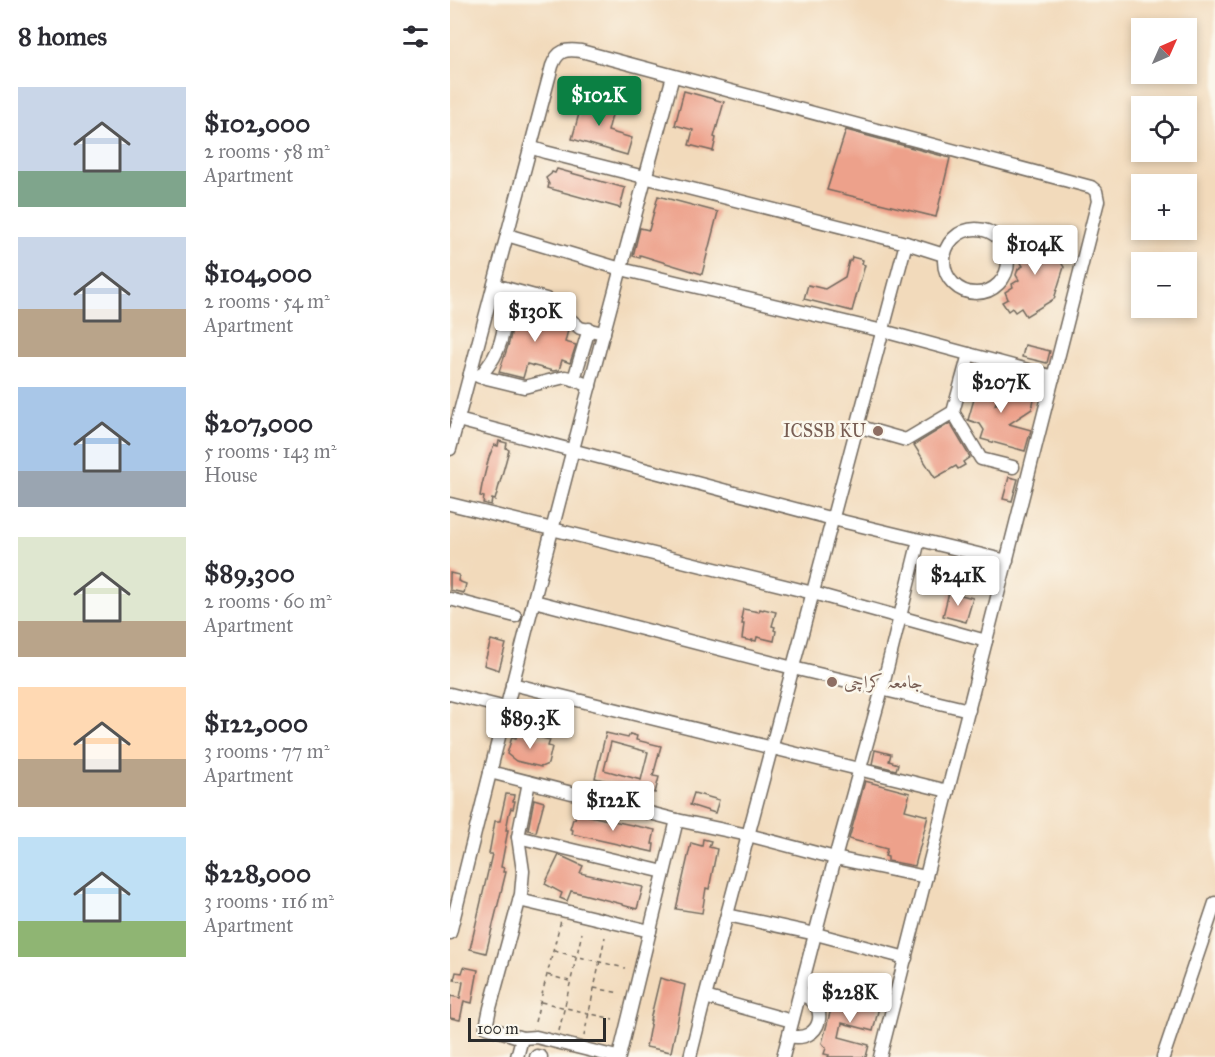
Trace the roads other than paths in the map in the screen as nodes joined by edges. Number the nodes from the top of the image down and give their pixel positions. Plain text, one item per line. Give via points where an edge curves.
1 (673, 76) junction
2 (530, 147) junction
3 (645, 177) junction
4 (507, 235) junction
5 (906, 243) junction
6 (944, 255) junction
7 (621, 269) junction
8 (499, 287) junction
9 (589, 329) junction
10 (883, 331) junction
11 (604, 333) junction
12 (969, 354) junction
13 (475, 375) junction
14 (1054, 377) junction
15 (574, 379) junction
16 (590, 386) junction
17 (953, 412) junction
18 (458, 420) junction
19 (858, 426) junction
20 (450, 449) edge
21 (573, 451) junction
22 (1013, 467) dead end
23 (450, 504) edge
24 (833, 519) junction
25 (552, 530) junction
26 (918, 540) junction
27 (1007, 561) junction
28 (813, 593) junction
29 (450, 599) edge
30 (534, 601) junction
31 (515, 616) dead end
32 (899, 617) junction
33 (986, 641) junction
34 (793, 668) junction
35 (512, 684) junction
36 (882, 689) junction
37 (450, 694) edge
38 (506, 708) junction
39 (969, 710) junction
40 (772, 748) junction
41 (860, 770) junction
42 (490, 772) junction
43 (529, 782) junction
44 (948, 790) junction
45 (677, 820) junction
46 (748, 835) junction
47 (518, 837) junction
48 (836, 858) junction
49 (664, 872) junction
50 (926, 878) junction
51 (519, 900) junction
52 (1215, 903) edge
53 (727, 915) junction
54 (650, 931) junction
55 (450, 933) edge
56 (816, 934) junction
57 (906, 958) junction
58 (800, 994) junction
59 (705, 997) junction
60 (792, 1021) junction
61 (789, 1036) junction
62 (522, 1038) junction
63 (517, 1057) edge
64 (536, 1057) edge
65 (542, 1057) edge
66 (618, 1057) edge
67 (690, 1057) edge
68 (783, 1057) edge
69 (880, 1057) edge
70 (1163, 1057) edge

1 - 2 street via 581,51 564,51 552,66
1 - 3 street
1 - 14 street via 1091,187 1098,201
2 - 3 street
2 - 4 street
3 - 5 street
3 - 7 street
4 - 7 street
4 - 8 street
5 - 6 street
5 - 10 street
6 - 6 street via 945,271 954,284 968,292 983,293 997,286 1007,273 1007,250 993,232 978,228 962,231 950,241
7 - 10 street
7 - 11 street
8 - 9 street via 546,299 575,324
8 - 13 street
8 - 13 street via 506,318 501,337 494,357
9 - 11 street
9 - 15 street
10 - 12 street
10 - 19 street
11 - 16 street
12 - 14 street
12 - 17 street
13 - 15 street via 524,387 565,377
13 - 18 street
14 - 27 street
15 - 16 street
16 - 21 street
17 - 19 street via 906,440
17 - 22 street via 981,459
18 - 20 street
18 - 21 street
19 - 24 street
21 - 24 street
21 - 25 street
23 - 25 street
24 - 26 street
24 - 28 street
25 - 28 street
25 - 30 street
26 - 27 street
26 - 32 street
27 - 33 street
28 - 32 street
28 - 34 street
29 - 31 street
30 - 34 street
30 - 35 street
32 - 33 street
32 - 36 street
33 - 39 street
34 - 36 street
34 - 40 street
35 - 38 street
35 - 40 street
36 - 39 street
36 - 41 street
37 - 38 street
38 - 42 street
39 - 44 street
40 - 41 street
40 - 46 street
41 - 44 street
41 - 48 street
42 - 43 street
42 - 55 street
43 - 45 street
43 - 47 street
44 - 50 street
45 - 46 street
45 - 49 street
46 - 48 street
46 - 53 street
47 - 49 street
47 - 51 street via 523,871
48 - 50 street
48 - 56 street
49 - 54 street
50 - 57 street
51 - 54 street
51 - 62 street via 486,1027
52 - 70 street
53 - 56 street
53 - 59 street
54 - 66 street
56 - 57 street
56 - 58 street
57 - 69 street
58 - 60 street
58 - 61 street via 814,1002 820,1017 812,1032 797,1038
59 - 60 street
59 - 67 street
60 - 61 street
61 - 68 street
62 - 63 street
62 - 66 street via 537,1037
64 - 65 street

